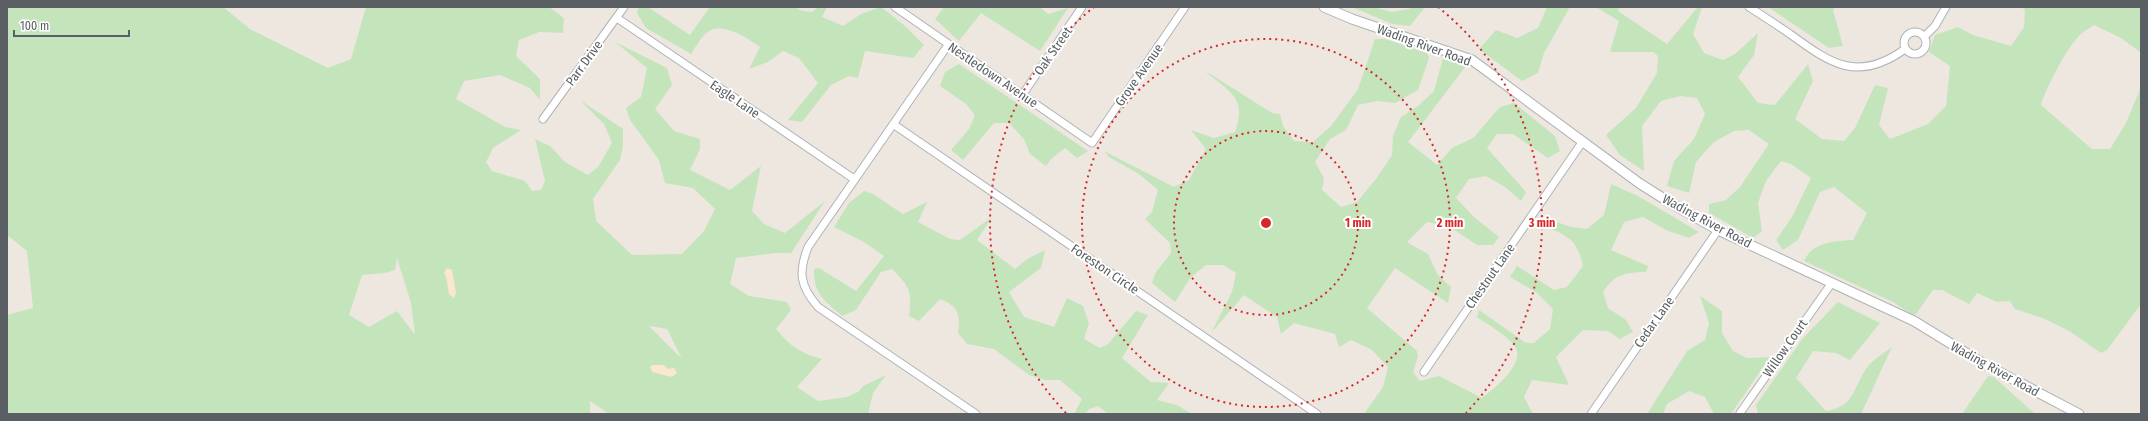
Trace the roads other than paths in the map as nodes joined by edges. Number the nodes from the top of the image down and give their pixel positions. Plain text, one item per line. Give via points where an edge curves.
1 (624, 7) edge
2 (895, 7) edge
3 (1082, 7) edge
4 (1185, 7) edge
5 (1324, 7) edge
6 (1750, 7) edge
7 (1946, 7) edge
8 (617, 18) junction
9 (1924, 37) junction
10 (948, 45) junction
11 (1905, 49) junction
12 (1023, 94) junction
13 (543, 119) dead end
14 (893, 124) junction
15 (1583, 141) junction
16 (1092, 143) joint
17 (854, 179) junction
18 (1718, 230) junction
19 (1831, 284) junction
20 (1424, 372) dead end
21 (1740, 413) dead end
22 (2076, 413) edge
23 (976, 414) edge
24 (1317, 414) edge
25 (1591, 414) edge

1 - 8 street, Parr Drive
2 - 10 street, Nestledown Avenue
3 - 12 street, Oak Street
4 - 16 street, Grove Avenue
5 - 15 main road, Wading River Road via 1472,60
6 - 11 street via 1836,64 1873,65 1886,61
7 - 9 street via 1935,26
8 - 13 street, Parr Drive
8 - 17 street, Eagle Lane
9 - 11 street via 1925,46 1921,52 1911,54
9 - 11 street via 1916,32 1909,33 1903,42
10 - 12 street, Nestledown Avenue
10 - 14 street
12 - 16 street, Nestledown Avenue
14 - 17 street
14 - 24 street, Foreston Circle
15 - 18 main road, Wading River Road via 1638,183
15 - 20 street, Chestnut Lane
17 - 23 street via 808,247 802,272 807,295 818,307
18 - 19 main road, Wading River Road
18 - 25 street, Cedar Lane
19 - 21 street, Willow Court
19 - 22 main road, Wading River Road via 1914,321 1984,364

